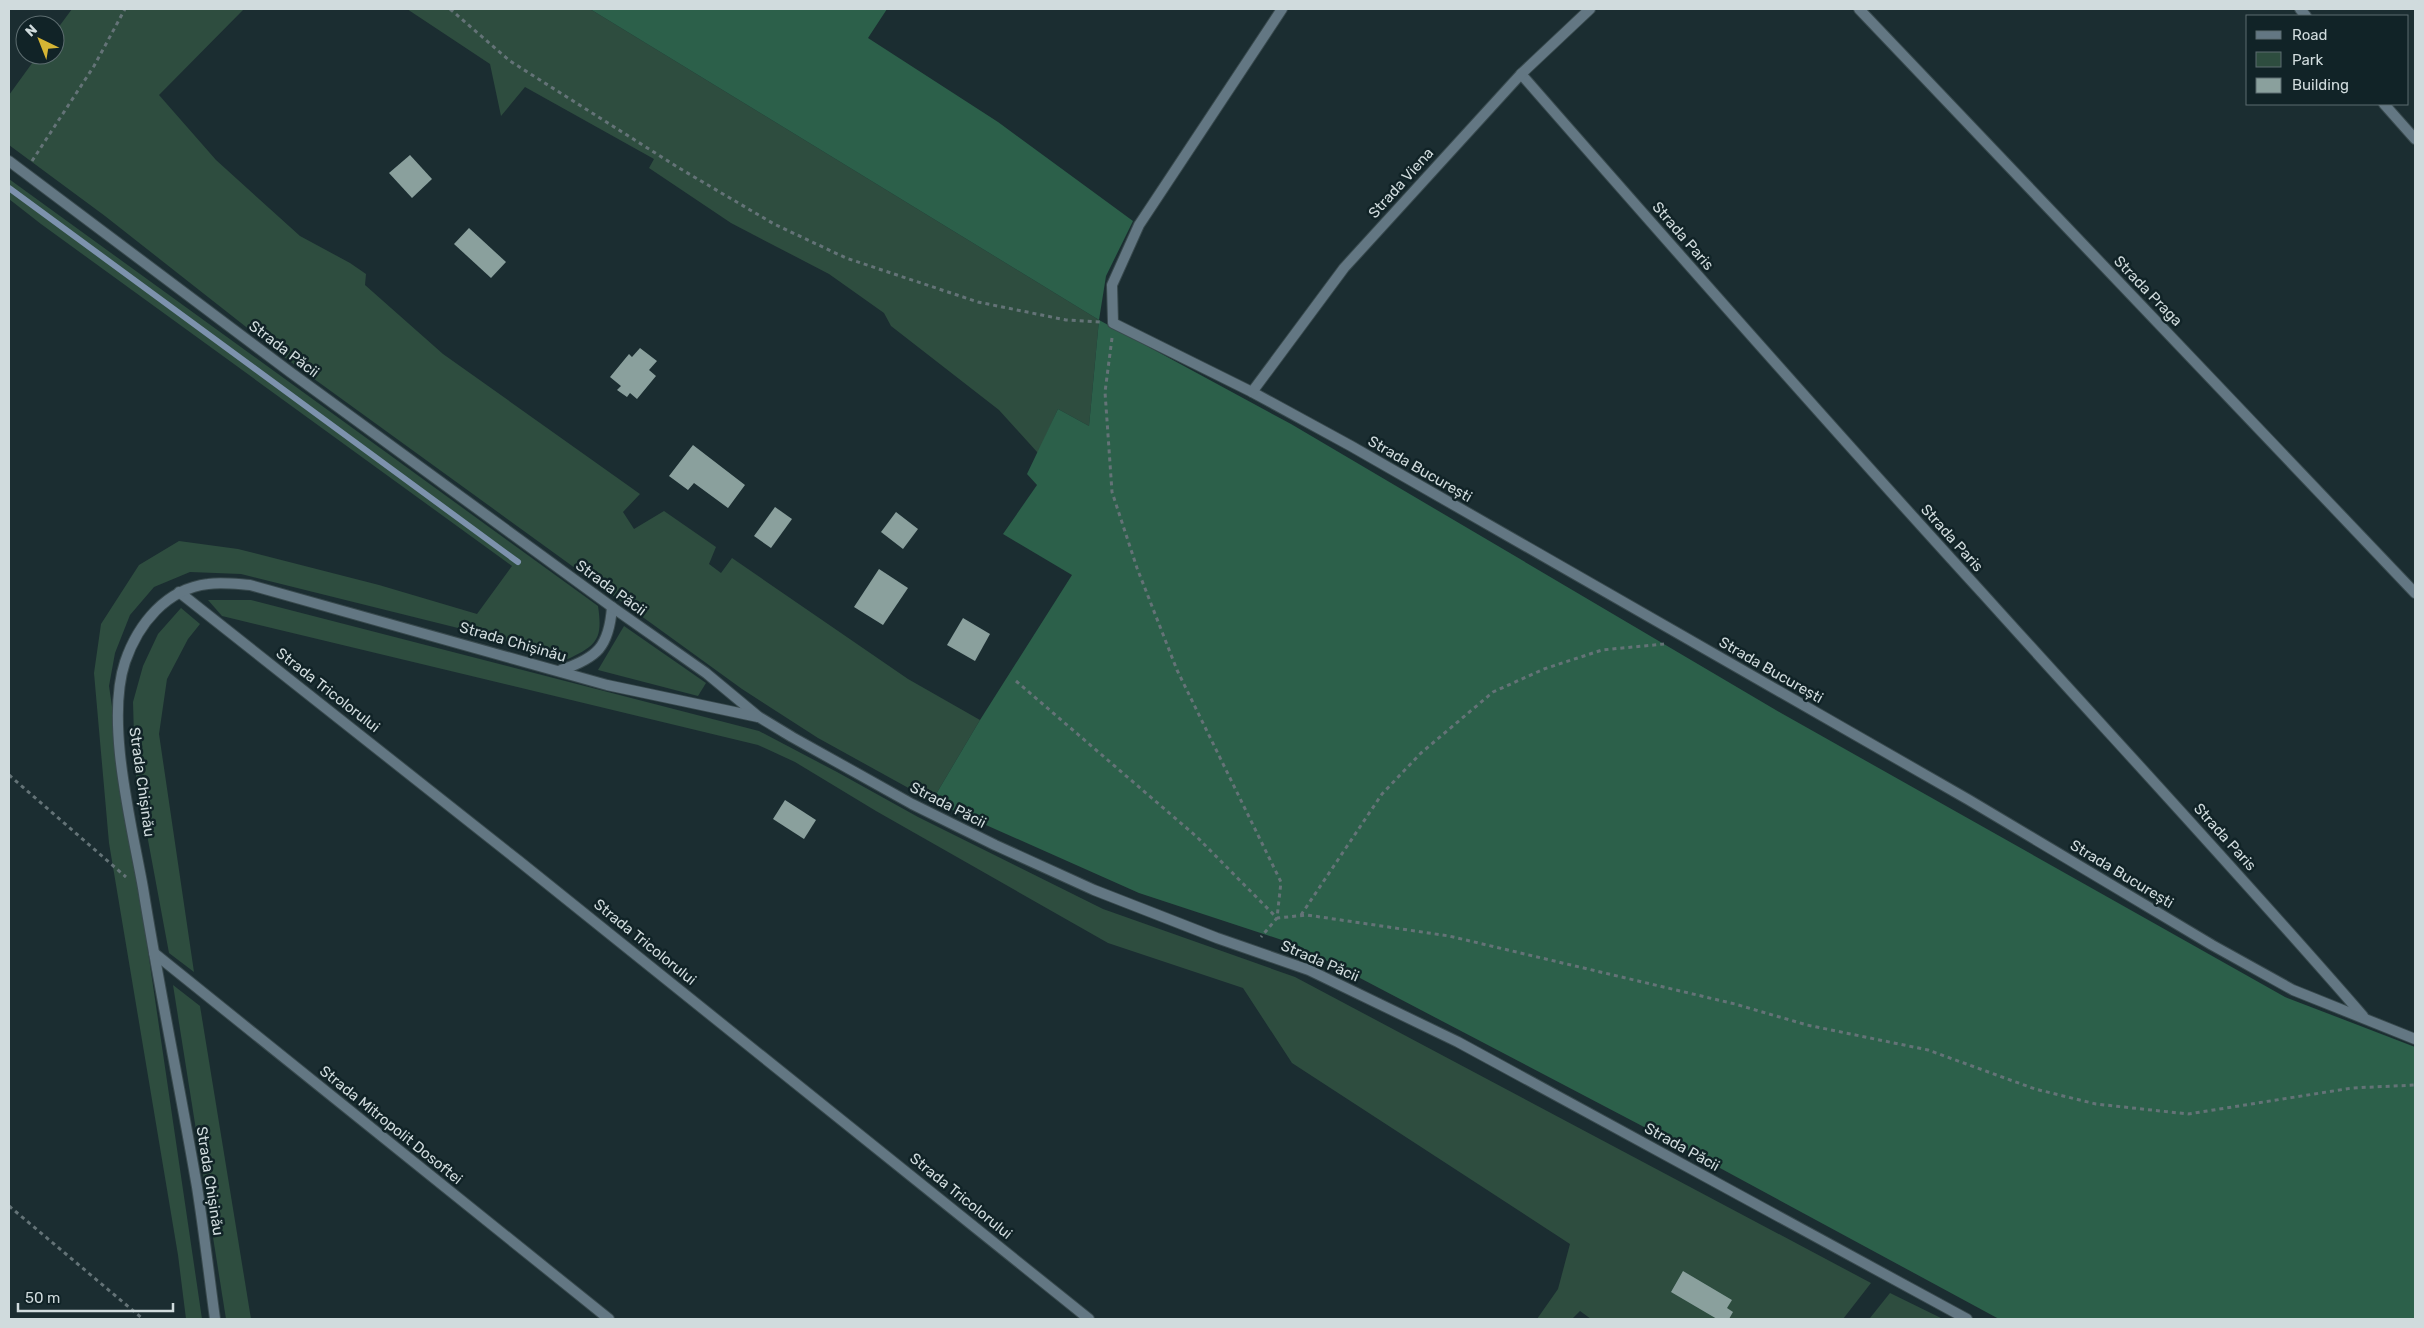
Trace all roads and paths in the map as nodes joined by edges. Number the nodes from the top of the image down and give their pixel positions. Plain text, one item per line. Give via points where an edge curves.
1 (125, 9) edge
2 (450, 9) edge
3 (1282, 9) edge
4 (1590, 9) edge
5 (1859, 9) edge
6 (1521, 74) junction
7 (2385, 105) edge
8 (2415, 140) edge
9 (9, 160) edge
10 (24, 172) junction
11 (1113, 323) junction
12 (1252, 392) junction
13 (179, 592) junction
14 (2415, 593) edge
15 (612, 607) junction
16 (1665, 644) dead end
17 (561, 670) junction
18 (1016, 681) dead end
19 (759, 717) junction
20 (9, 775) edge
21 (143, 892) junction
22 (1301, 916) junction
23 (1277, 918) junction
24 (1251, 949) junction
25 (154, 953) junction
26 (2365, 1019) junction
27 (2415, 1039) edge
28 (2415, 1085) edge
29 (9, 1206) edge
30 (143, 1319) edge
31 (215, 1319) edge
32 (609, 1319) edge
33 (1089, 1319) edge
34 (1967, 1319) edge

1 - 10 path via 94,66
2 - 11 path via 510,61 774,224 846,258 978,302 1066,320
3 - 11 street via 1139,226 1112,285
4 - 6 street, Strada Viena
5 - 14 street, Strada Praga
6 - 12 street, Strada Viena via 1344,268
6 - 26 street, Strada Paris
7 - 8 street
9 - 10 street, Strada Păcii
10 - 15 street, Strada Păcii via 298,378
11 - 12 street, Strada București
11 - 23 path via 1105,392 1112,492 1177,670 1281,882
12 - 26 street, Strada București via 1960,795 2212,945 2293,990
13 - 17 street, Strada Chișinău via 208,584 250,585
13 - 21 street, Strada Chișinău via 153,612 138,633 125,663 119,706 119,744
13 - 33 street, Strada Tricolorului via 535,873
15 - 17 street via 610,628 603,646 585,662
15 - 19 street, Strada Păcii via 706,673
16 - 22 path via 1602,650 1544,669 1493,692 1421,753 1382,794
17 - 19 street, Strada Chișinău via 607,684
18 - 23 path via 1197,837
19 - 24 street, Strada Păcii via 912,804 995,845 1094,890
20 - 21 path
21 - 25 street, Strada Chișinău
22 - 23 path
22 - 28 path via 1449,936 1735,1004 1808,1025 1928,1050 2035,1089 2096,1104 2188,1114 2352,1088
23 - 24 path
24 - 34 street, Strada Păcii via 1309,970 1458,1042
25 - 31 street, Strada Chișinău via 197,1189
25 - 32 street, Strada Mitropolit Dosoftei
26 - 27 street, Strada București
29 - 30 path

